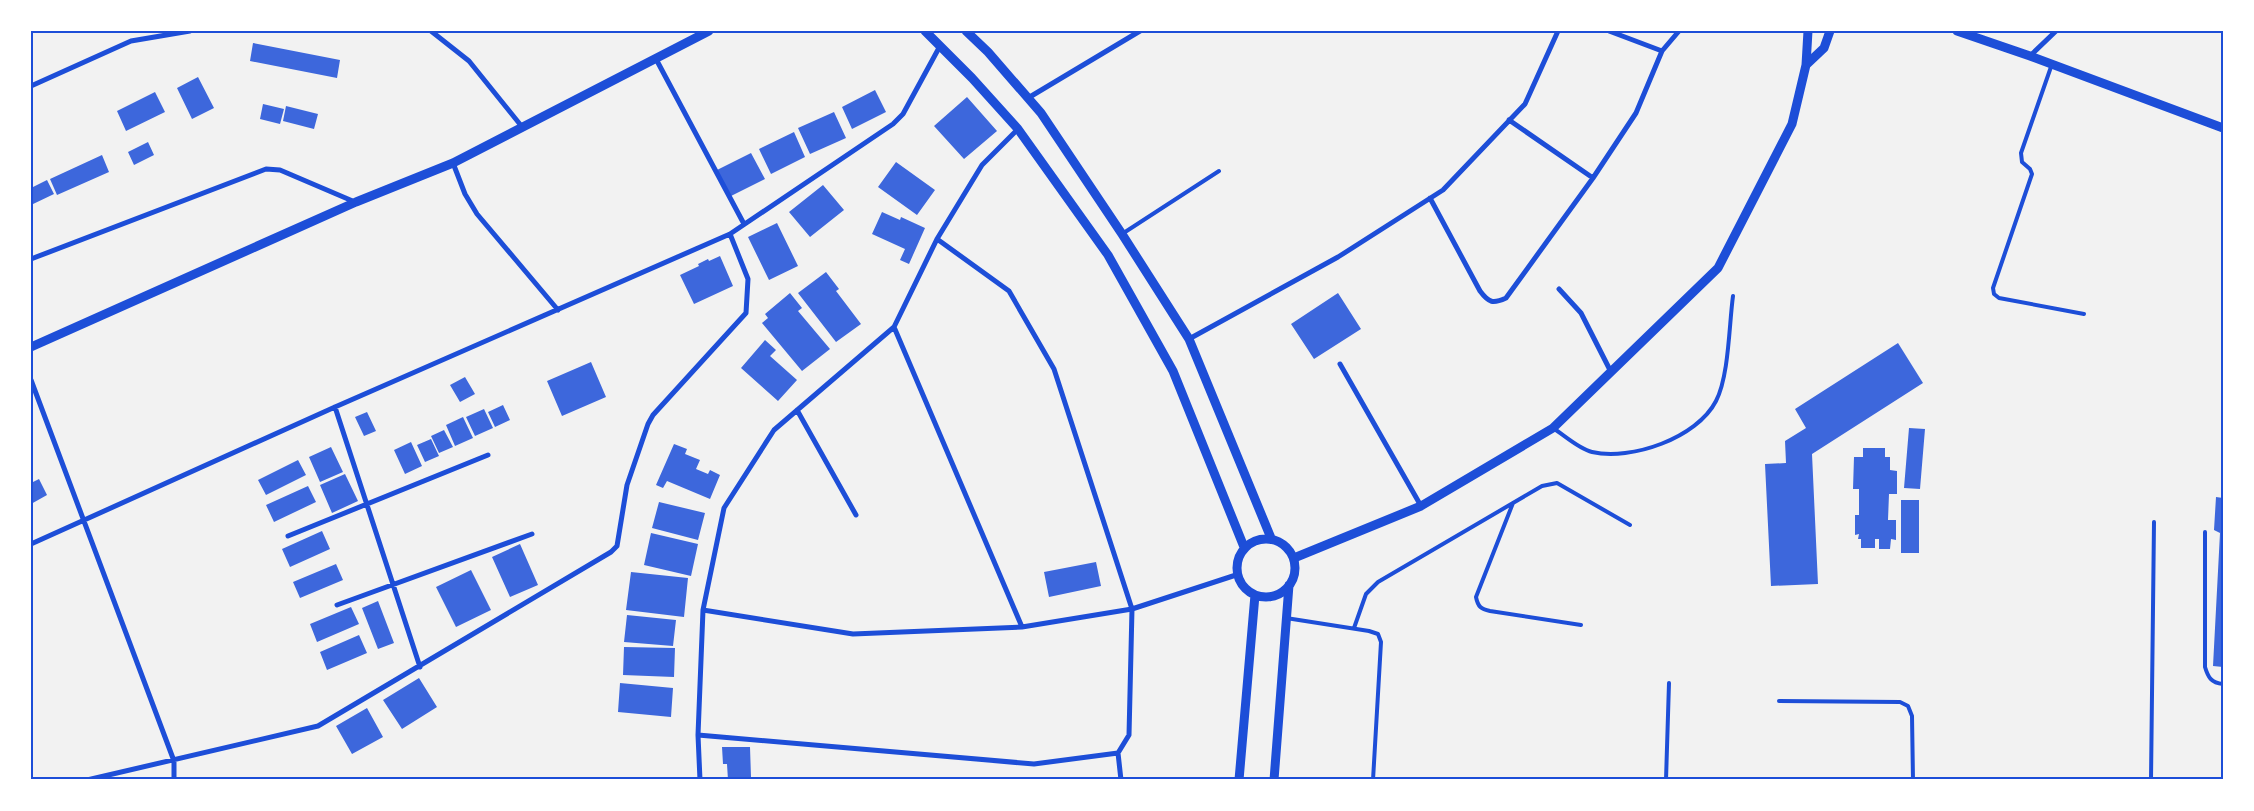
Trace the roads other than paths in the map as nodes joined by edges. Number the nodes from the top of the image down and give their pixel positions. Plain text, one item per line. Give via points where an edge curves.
1 (190, 31) edge
2 (431, 31) edge
3 (709, 31) edge
4 (925, 31) edge
5 (966, 31) edge
6 (1140, 31) edge
7 (1558, 31) edge
8 (1608, 31) edge
9 (1679, 31) edge
10 (1808, 31) edge
11 (1830, 31) edge
12 (1957, 31) edge
13 (2056, 31) edge
14 (940, 46) junction
15 (1662, 51) junction
16 (2030, 56) junction
17 (656, 59) junction
18 (2052, 64) junction
19 (1806, 65) junction
20 (31, 86) edge
21 (1028, 98) junction
22 (1509, 120) junction
23 (523, 128) junction
24 (2223, 128) edge
25 (1018, 129) junction
26 (453, 163) junction
27 (1219, 170) dead end
28 (1593, 178) junction
29 (1430, 198) junction
30 (356, 202) junction
31 (744, 224) junction
32 (730, 234) junction
33 (1122, 234) junction
34 (938, 239) junction
35 (31, 259) edge
36 (1559, 290) dead end
37 (1733, 296) dead end
38 (558, 310) junction
39 (2084, 314) dead end
40 (894, 327) junction
41 (1190, 339) junction
42 (31, 347) edge
43 (1340, 364) dead end
44 (1610, 372) junction
45 (31, 380) edge
46 (335, 408) junction
47 (797, 410) junction
48 (1553, 428) junction
49 (488, 455) dead end
50 (1512, 503) junction
51 (366, 505) junction
52 (1421, 506) junction
53 (856, 515) dead end
54 (84, 521) junction
55 (2154, 522) dead end
56 (1630, 525) dead end
57 (2205, 532) dead end
58 (532, 534) dead end
59 (288, 536) dead end
60 (1271, 538) junction
61 (31, 544) edge
62 (1244, 547) junction
63 (1294, 558) junction
64 (1236, 575) junction
65 (394, 584) junction
66 (1289, 585) junction
67 (1255, 595) junction
68 (336, 605) dead end
69 (1132, 609) junction
70 (703, 610) junction
71 (1286, 618) junction
72 (1581, 625) dead end
73 (1022, 627) junction
74 (1354, 628) junction
75 (420, 666) junction
76 (1669, 683) dead end
77 (2223, 684) edge
78 (1780, 701) dead end
79 (698, 735) junction
80 (1118, 753) junction
81 (174, 761) junction
82 (87, 780) edge
83 (174, 780) edge
84 (700, 780) edge
85 (1121, 780) edge
86 (1239, 780) edge
87 (1274, 780) edge
88 (1373, 780) edge
89 (1666, 780) edge
90 (1912, 780) edge
91 (2152, 780) edge

1 - 20 street via 131,40
2 - 23 street via 469,61
3 - 17 street
4 - 14 street
5 - 21 street
6 - 21 street
7 - 22 street via 1525,104
8 - 15 street
9 - 15 street
10 - 19 street
11 - 19 street via 1824,48
12 - 16 street
13 - 16 street
14 - 25 street
14 - 31 street via 903,114 893,124
15 - 28 street via 1643,101
16 - 18 street
17 - 23 street
17 - 31 street
18 - 24 street
18 - 39 lane via 2021,153 2022,162 2032,174 1993,288 1999,298
19 - 44 street via 1792,124 1718,268
21 - 33 street via 1041,112
22 - 28 street
22 - 29 street via 1443,190
23 - 26 street
25 - 34 street via 982,165
25 - 62 street via 1108,255 1173,371
26 - 30 street
26 - 38 street via 477,214
27 - 33 lane
28 - 29 street via 1506,298 1496,303 1488,301 1480,291
29 - 41 street via 1338,257
30 - 35 street via 285,172 266,169
30 - 42 street
31 - 32 street
32 - 38 street
32 - 75 street via 748,279 746,313 648,424 627,485 616,546 611,552
33 - 41 street
34 - 40 street
34 - 69 street via 1009,291 1054,368
36 - 44 street via 1581,313
37 - 48 lane via 1723,382 1716,402 1700,422 1675,439 1644,450 1610,454 1590,452
38 - 46 street
40 - 47 street
40 - 73 street
41 - 60 street
43 - 52 street
44 - 48 street
45 - 54 street
46 - 51 street
46 - 54 street
47 - 53 street
47 - 70 street via 774,430 724,508
48 - 52 street
49 - 51 street
50 - 56 lane via 1542,486 1557,483
50 - 72 lane via 1476,598 1477,605 1482,610
50 - 74 lane via 1378,582 1366,594
51 - 59 street
51 - 65 street
52 - 63 street
54 - 61 street
54 - 81 street
55 - 91 lane
57 - 77 lane via 2205,666 2211,680
58 - 65 street
60 - 62 street
60 - 63 street via 1289,548
62 - 64 street via 1238,556
63 - 66 street via 1296,568
64 - 67 street
64 - 69 street
65 - 68 street
65 - 75 street
66 - 67 street via 1274,596
66 - 71 street
67 - 86 street
69 - 73 street
69 - 80 street via 1129,735
70 - 73 street via 853,634
70 - 79 street
71 - 74 lane
71 - 87 street
74 - 88 lane via 1378,634 1382,642
75 - 81 street via 318,726
76 - 89 lane
78 - 90 lane via 1900,702 1908,706 1912,716
79 - 80 street via 1034,764
79 - 84 street
80 - 85 street
81 - 82 street
81 - 83 street

